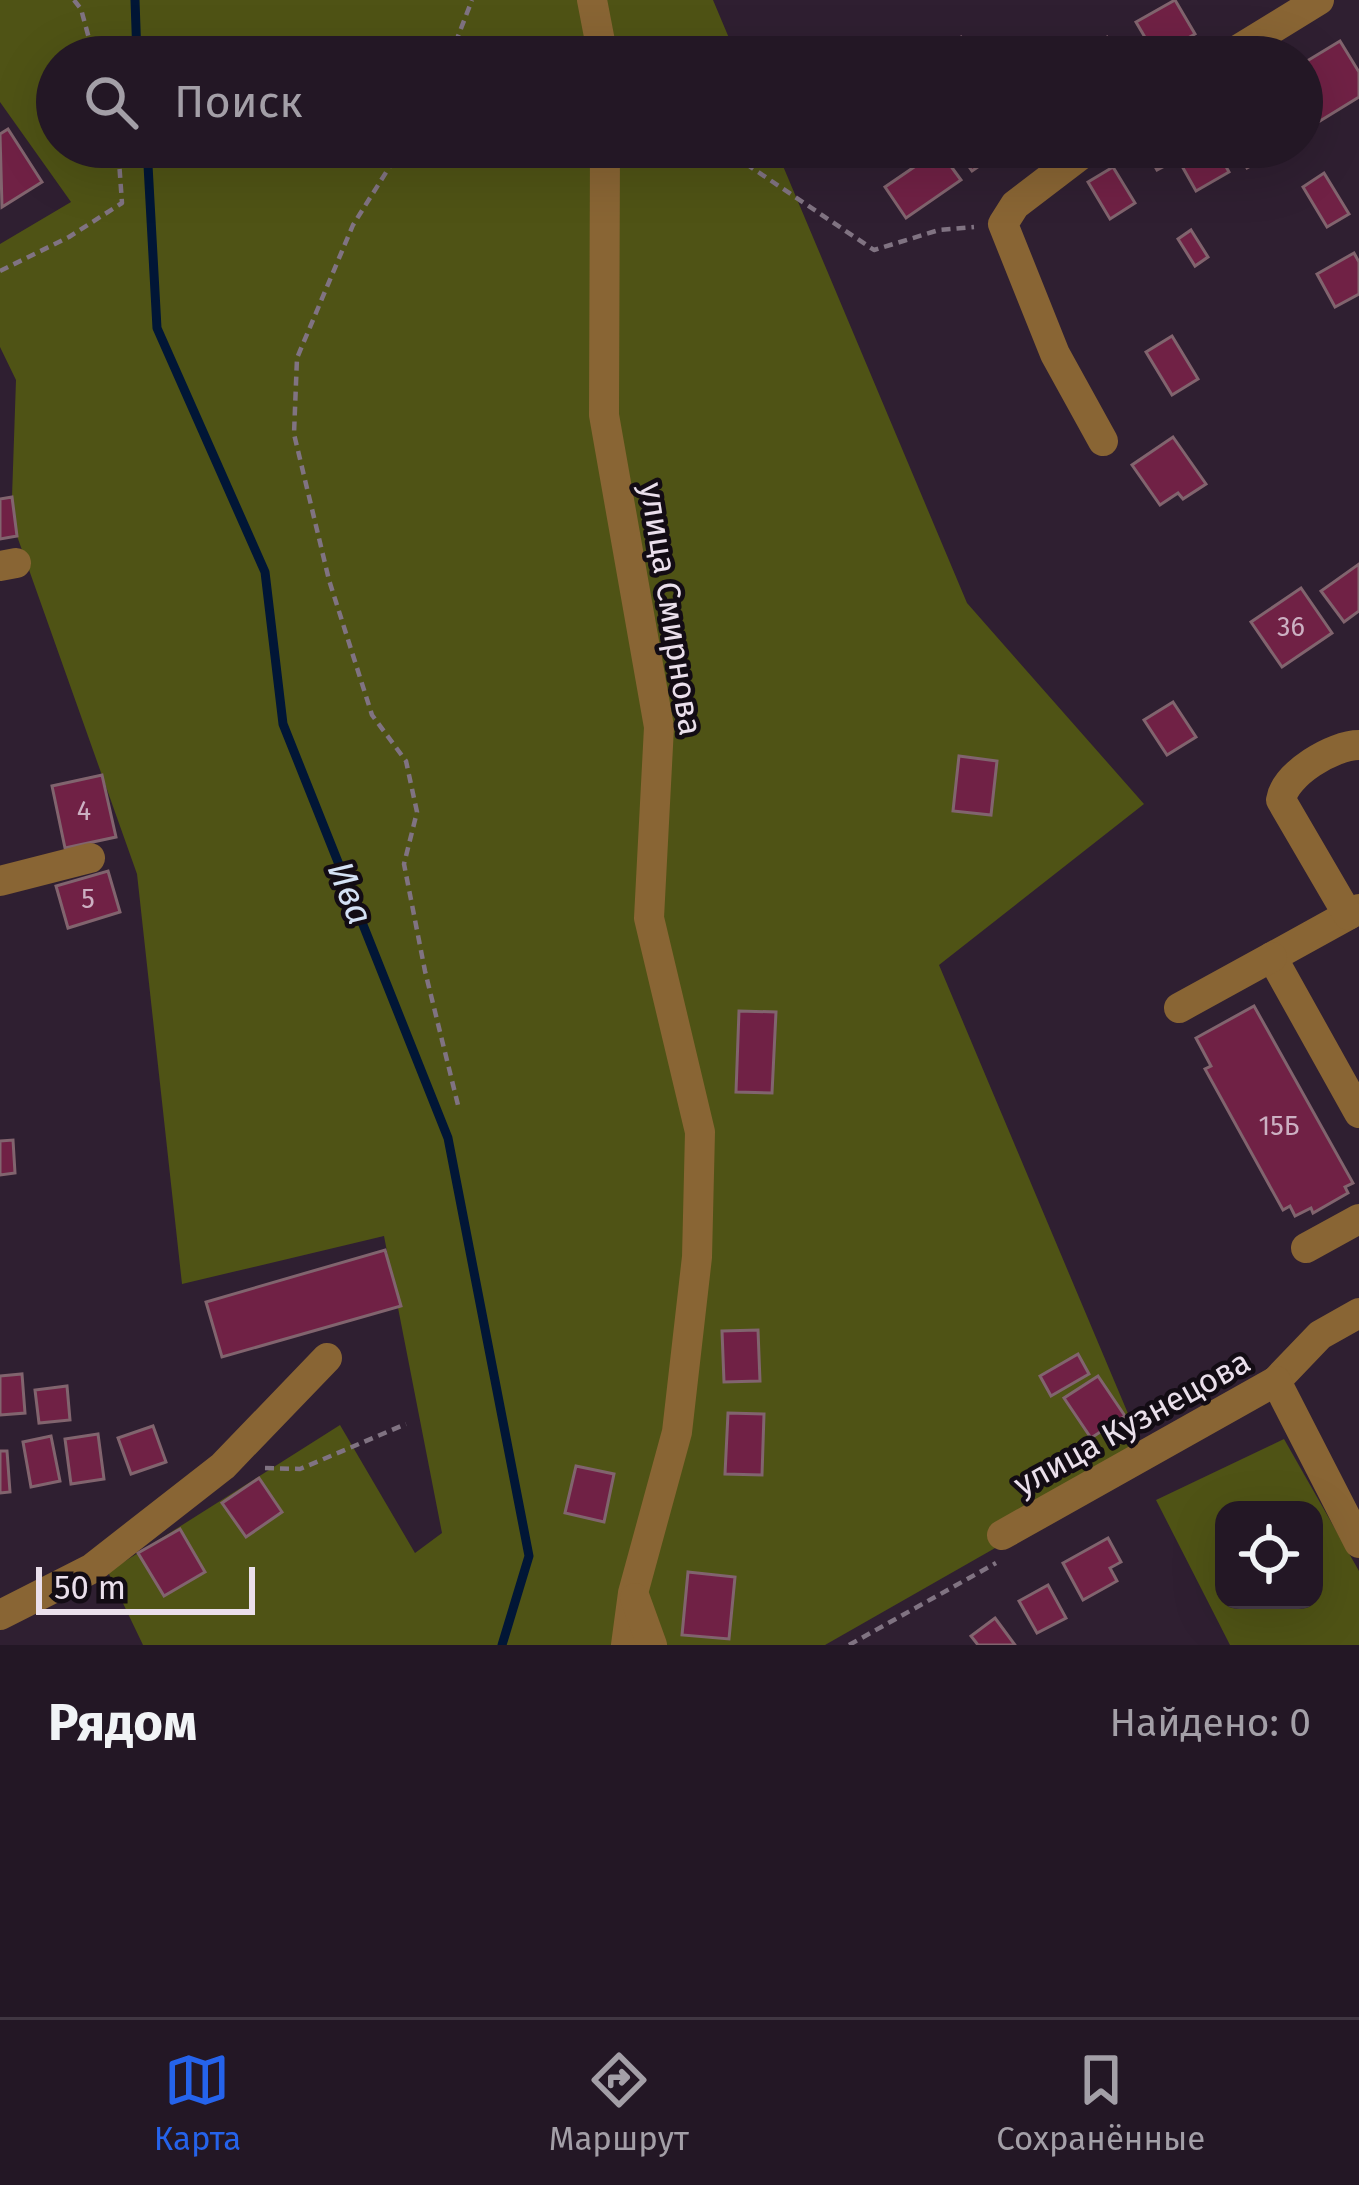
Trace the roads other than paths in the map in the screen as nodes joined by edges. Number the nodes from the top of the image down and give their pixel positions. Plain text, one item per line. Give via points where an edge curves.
1 (592, 0) edge
2 (1319, 0) edge
3 (599, 36) edge
4 (1260, 36) edge
5 (605, 168) edge
6 (1066, 168) edge
7 (1103, 441) dead end
8 (1359, 746) edge
9 (89, 858) dead end
10 (0, 881) edge
11 (1353, 912) edge
12 (1272, 957) junction
13 (1179, 1008) dead end
14 (1359, 1113) edge
15 (1359, 1219) edge
16 (1306, 1248) dead end
17 (1359, 1313) edge
18 (327, 1358) dead end
19 (1282, 1392) junction
20 (1359, 1543) edge
21 (1006, 1545) road end
22 (633, 1592) junction
23 (0, 1616) edge
24 (626, 1645) edge
25 (652, 1645) edge

1 - 3 street
2 - 4 street
5 - 22 street, улица Смирнова via 604,415 659,727 649,918 700,1132 697,1257 677,1432
6 - 7 street via 1009,215 1055,354
8 - 11 street via 1345,745 1293,777 1281,800
9 - 10 street
11 - 12 street
12 - 13 street
12 - 14 street
15 - 16 street
17 - 19 street, улица Кузнецова via 1320,1335
18 - 23 street via 223,1466 91,1569
19 - 20 street
19 - 21 street, улица Кузнецова
22 - 24 street, улица Смирнова
22 - 25 street

